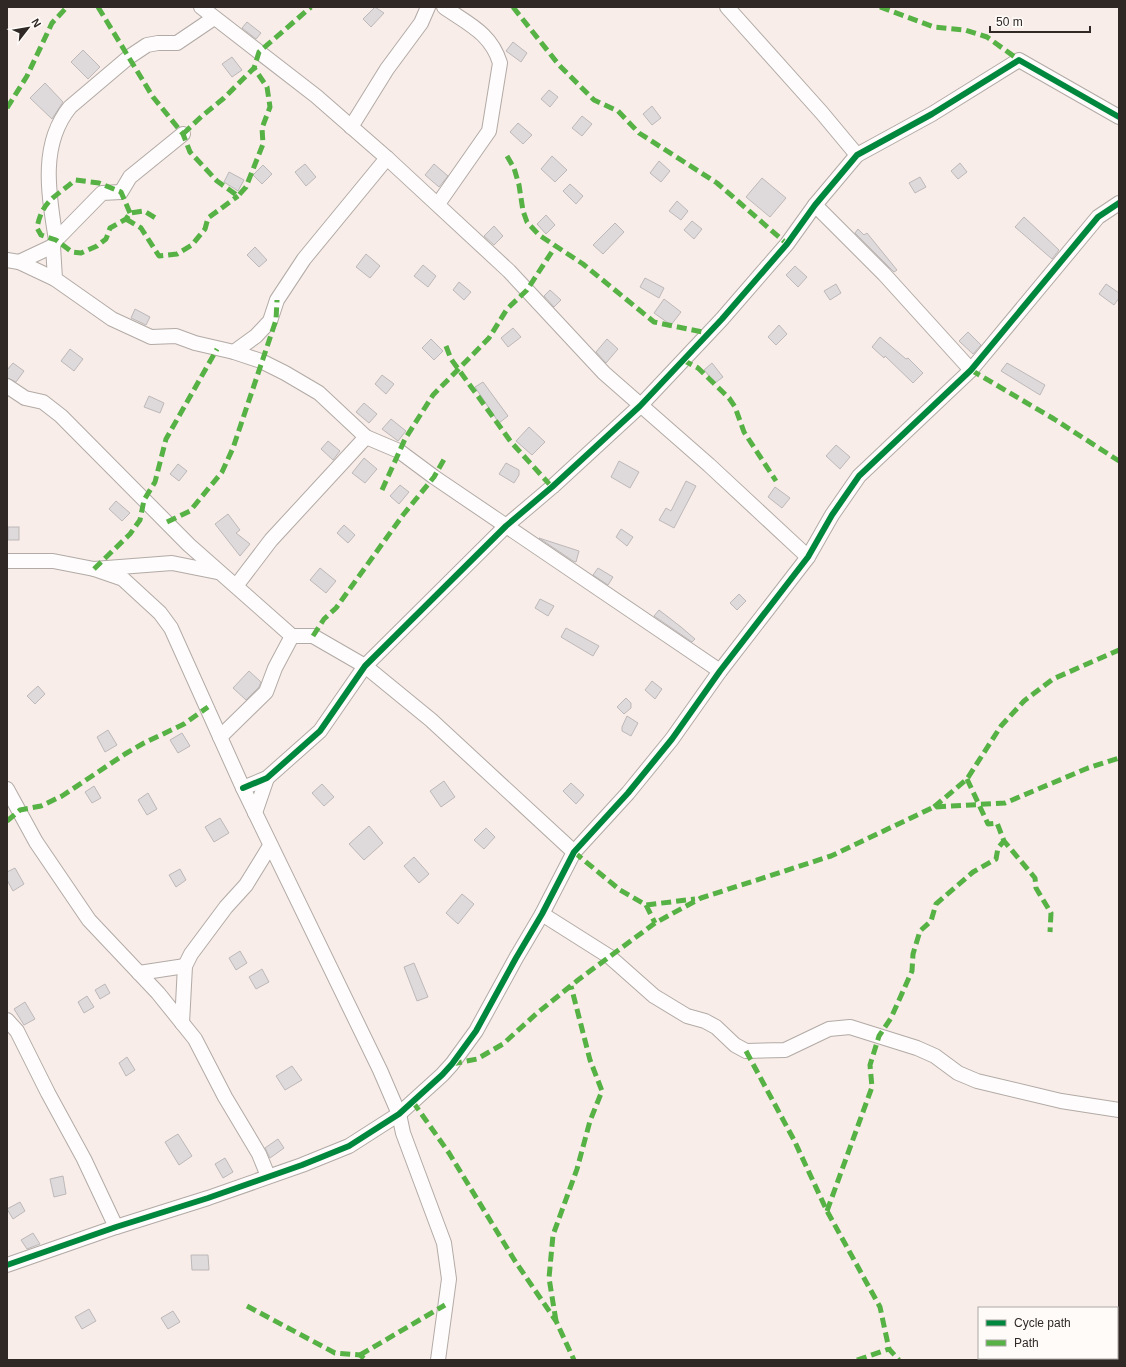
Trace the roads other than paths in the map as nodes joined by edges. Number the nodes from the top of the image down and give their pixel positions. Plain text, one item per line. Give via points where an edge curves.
1 (201, 7) edge
2 (428, 7) edge
3 (444, 7) edge
4 (727, 7) edge
5 (214, 18) junction
6 (1119, 117) edge
7 (351, 127) junction
8 (183, 134) dead end
9 (857, 155) junction
10 (386, 158) junction
11 (1119, 203) edge
12 (438, 204) junction
13 (815, 205) junction
14 (55, 243) junction
15 (13, 261) edge
16 (55, 279) junction
17 (234, 352) junction
18 (971, 370) junction
19 (7, 386) edge
20 (640, 406) junction
21 (366, 437) junction
22 (506, 526) junction
23 (808, 557) junction
24 (7, 561) edge
25 (94, 569) junction
26 (218, 572) junction
27 (236, 586) junction
28 (292, 636) junction
29 (365, 666) junction
30 (720, 671) junction
31 (220, 737) junction
32 (267, 778) junction
33 (243, 788) junction
34 (7, 789) edge
35 (255, 813) junction
36 (270, 846) junction
37 (574, 852) junction
38 (542, 914) junction
39 (185, 966) junction
40 (139, 973) junction
41 (7, 1020) edge
42 (182, 1023) junction
43 (1119, 1110) edge
44 (399, 1114) junction
45 (268, 1176) junction
46 (116, 1227) junction
47 (7, 1265) edge
48 (438, 1360) edge

1 - 5 street
2 - 7 street via 421,23 387,69
3 - 12 street via 488,38 500,63 489,131
4 - 9 street
5 - 7 street via 316,96
5 - 14 street via 177,43 146,45 64,114 50,153 48,168
6 - 9 street via 1019,60 932,114
7 - 10 street
8 - 14 street via 130,177 121,192 102,193
9 - 13 street
10 - 12 street
10 - 17 street via 304,258 277,300 270,321 256,336
11 - 18 street via 1098,217
12 - 20 street via 509,271 604,373
13 - 18 street via 884,274
13 - 20 street via 787,244 722,319
14 - 15 street
14 - 16 street
15 - 16 street
16 - 17 street via 112,319 151,337 176,336
17 - 21 street via 273,367 319,393
18 - 23 street via 859,476 832,515
19 - 26 street via 25,398 43,402 61,416
20 - 22 street
20 - 23 street via 709,465
21 - 22 street via 399,451
21 - 27 street via 271,540
22 - 29 street
22 - 30 street
23 - 30 street
24 - 25 street via 53,561
25 - 26 street via 172,563
25 - 31 street via 123,579 160,613 172,628
26 - 27 street
27 - 28 street
28 - 29 street via 313,636
28 - 31 street via 266,692
29 - 32 street via 320,731
29 - 37 street via 431,720
30 - 37 street via 672,739 628,793
31 - 33 street
32 - 33 street
32 - 35 street
33 - 35 street
34 - 40 street via 36,842 69,891 90,920
35 - 36 street
36 - 39 street via 246,885 226,907
36 - 44 street
37 - 38 street
38 - 43 street via 610,957 654,996 687,1016 716,1027 735,1045 746,1051 785,1050 828,1029 850,1027 917,1048 977,1081 1061,1101
38 - 44 street via 463,1051 442,1075
39 - 40 street
39 - 42 street
40 - 42 street
41 - 46 street via 17,1031 84,1159
42 - 45 street via 203,1052 225,1097 259,1154
44 - 45 street via 348,1146
44 - 48 street via 410,1154 444,1243 448,1279
45 - 46 street
46 - 47 street

